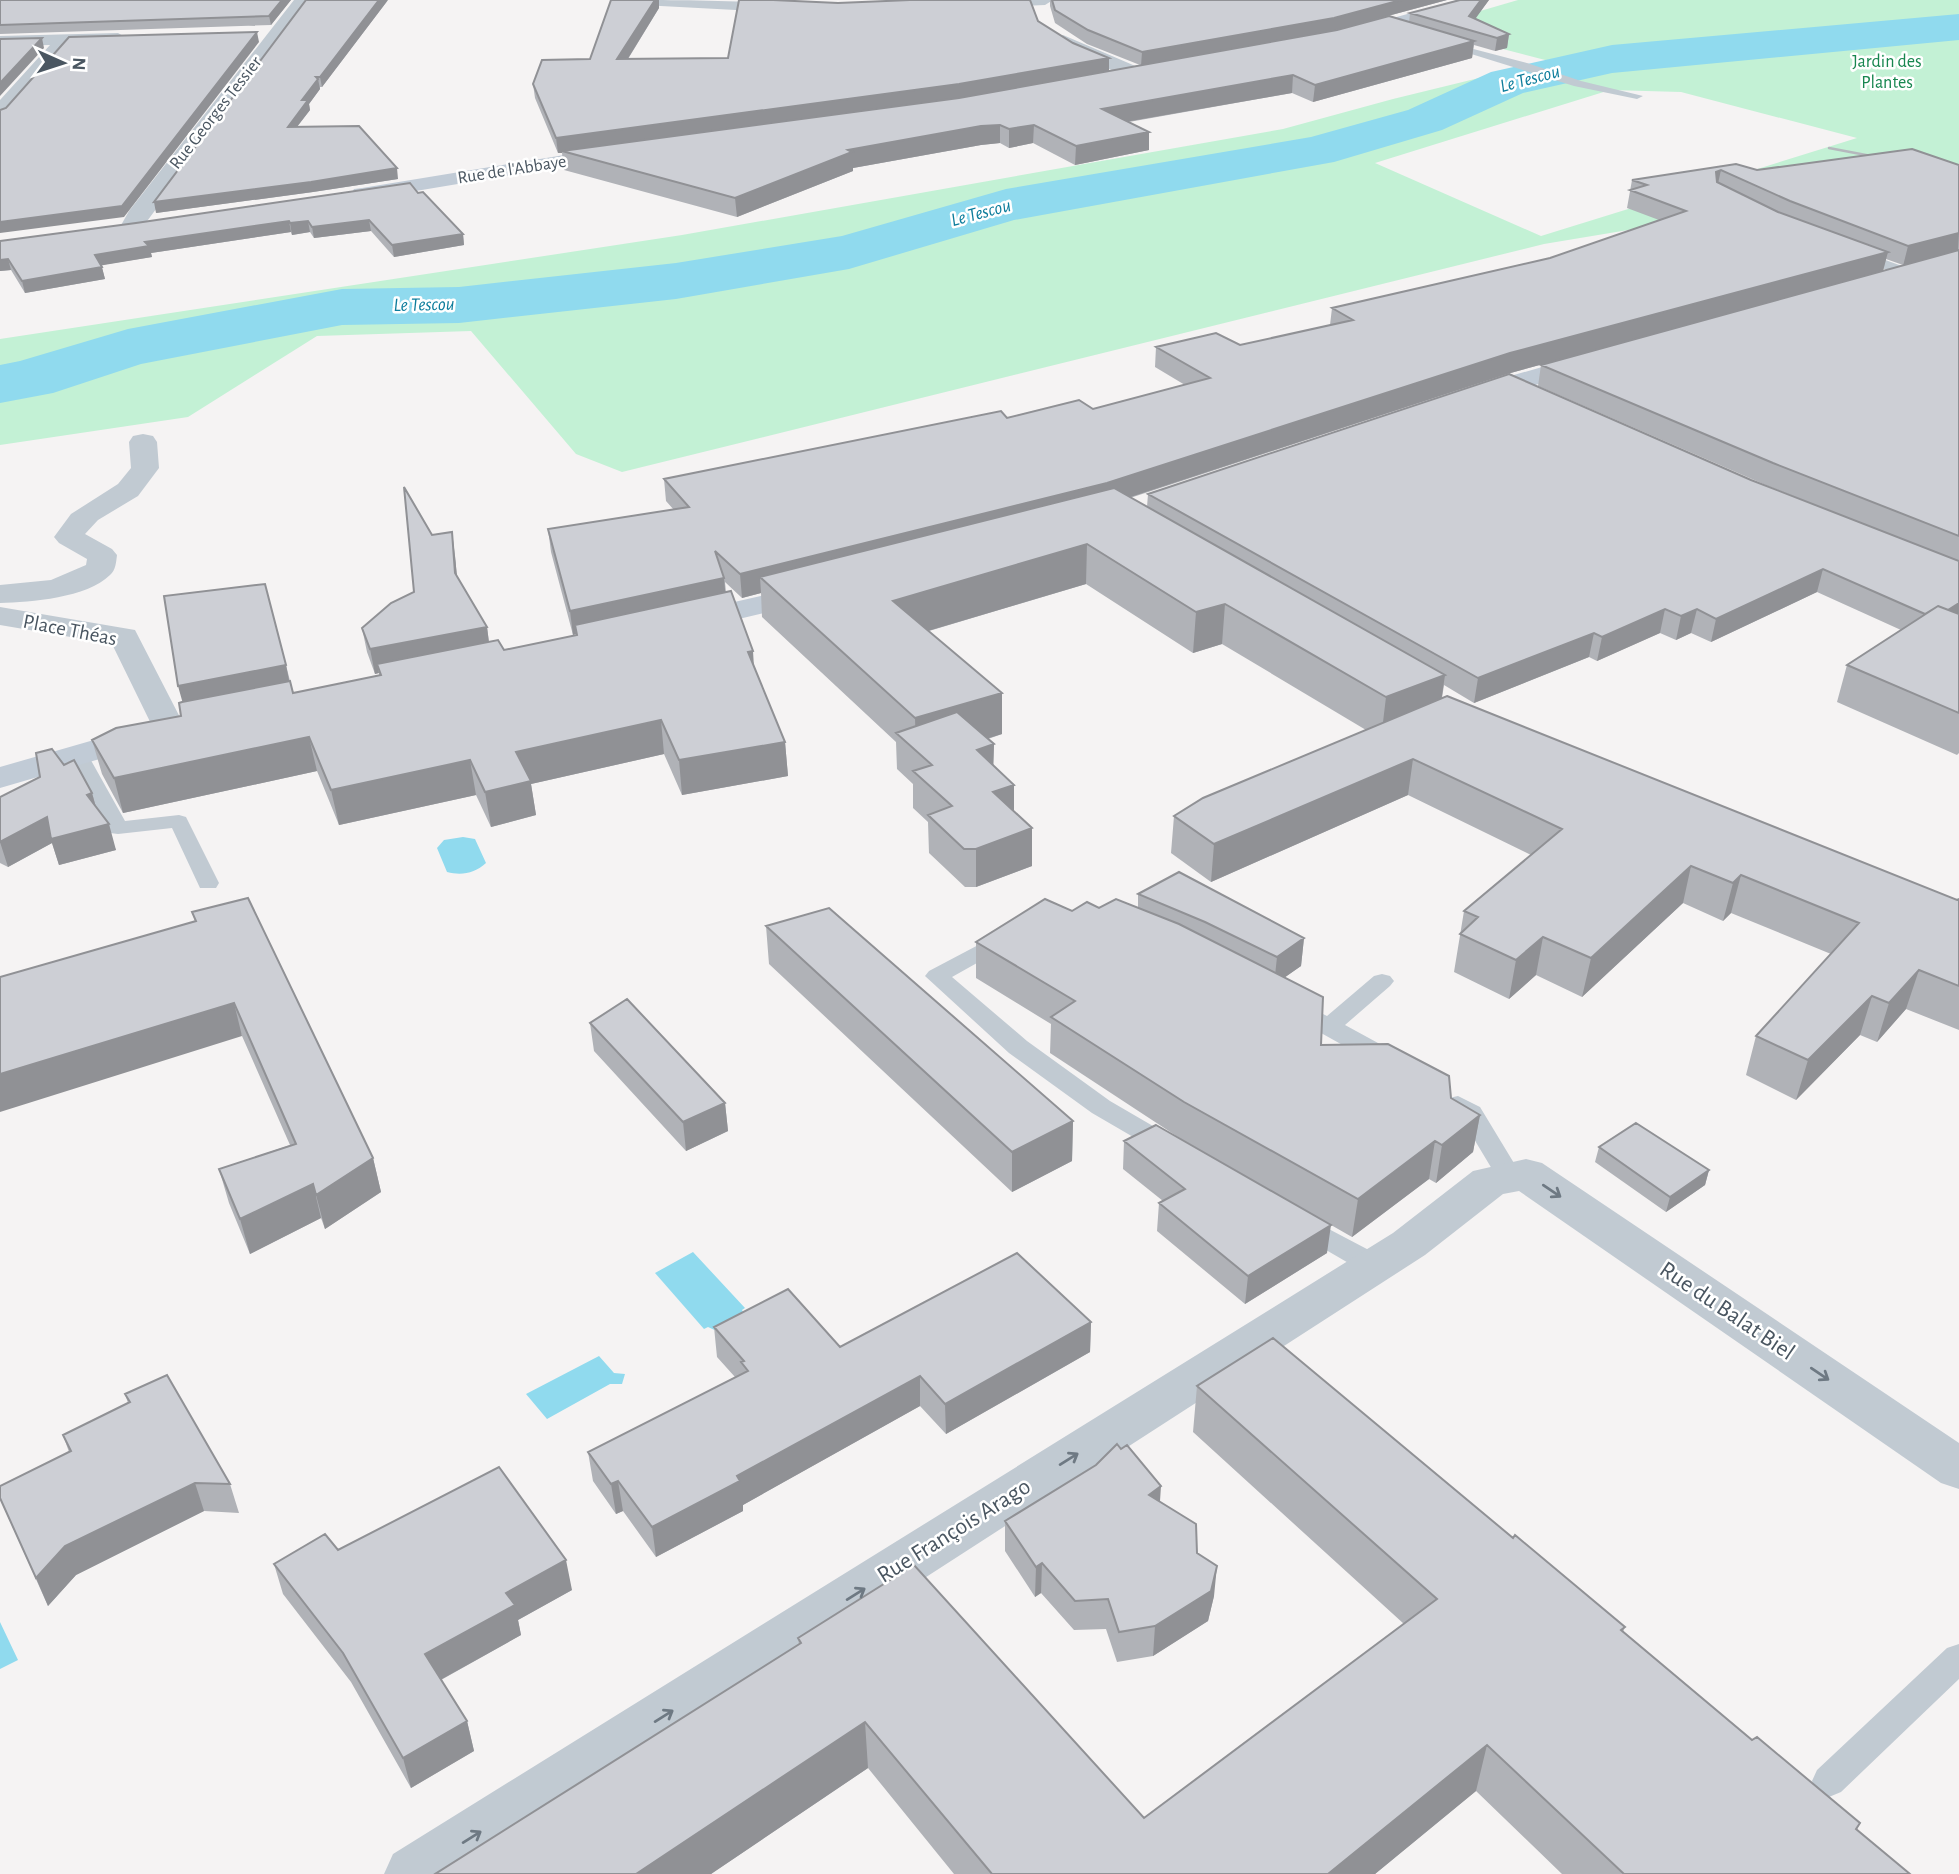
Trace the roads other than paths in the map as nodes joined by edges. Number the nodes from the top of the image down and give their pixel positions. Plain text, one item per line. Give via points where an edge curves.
1 (303, 0) edge
2 (642, 0) edge
3 (1037, 0) edge
4 (1045, 0) edge
5 (1467, 1) edge
6 (957, 4) edge
7 (812, 8) edge
8 (251, 33) edge
9 (278, 33) junction
10 (131, 37) edge
11 (1427, 38) edge
12 (1335, 39) edge
13 (64, 40) junction
14 (0, 41) edge
15 (1147, 74) joint
16 (1104, 82) edge
17 (1637, 96) dead end
18 (0, 111) edge
19 (627, 151) edge
20 (338, 197) edge
21 (156, 223) edge
22 (131, 227) junction
23 (105, 230) edge
24 (1844, 249) edge
25 (1921, 270) joint
26 (1868, 284) edge
27 (1615, 354) edge
28 (1507, 384) junction
29 (1542, 400) edge
30 (1453, 402) edge
31 (143, 442) dead end
32 (834, 588) edge
33 (0, 594) edge
34 (0, 616) edge
35 (664, 627) edge
36 (183, 725) joint
37 (78, 755) junction
38 (0, 778) edge
39 (208, 883) dead end
40 (1024, 927) edge
41 (1382, 981) dead end
42 (1269, 995) edge
43 (1329, 1026) junction
44 (1408, 1072) edge
45 (1440, 1093) edge
46 (1184, 1156) edge
47 (1500, 1180) junction
48 (1279, 1210) edge
49 (1374, 1265) junction
50 (1959, 1469) edge
51 (1959, 1658) edge
52 (1829, 1781) dead end
53 (414, 1874) edge

1 - 9 street, Rue Georges Tessier
2 - 7 street
3 - 4 street
3 - 6 street
3 - 15 street via 1044,24 1080,50
5 - 12 main road via 1395,29
8 - 9 street
9 - 22 street, Rue Georges Tessier
10 - 13 street
11 - 17 lane via 1578,84
13 - 14 street
13 - 18 street
15 - 16 main road
19 - 20 main road, Rue de l'Abbaye
21 - 22 main road
22 - 23 main road
24 - 25 lane
25 - 26 main road
27 - 28 main road
28 - 29 street
28 - 30 main road
31 - 33 street via 145,468 129,489 89,512 69,537 102,555 100,569 82,581 35,593
32 - 35 main road
34 - 36 street, Place Théas via 124,637
36 - 37 main road
37 - 38 main road
37 - 39 lane via 118,828 180,821
40 - 46 lane via 937,976 1018,1047 1101,1107
41 - 43 lane
42 - 43 lane
43 - 44 lane
45 - 47 lane via 1471,1113
47 - 49 street, Rue François Arago
47 -> 50 street, Rue du Balat Biel via 1526,1174
48 - 49 lane
53 -> 49 street, Rue François Arago
51 - 52 lane

